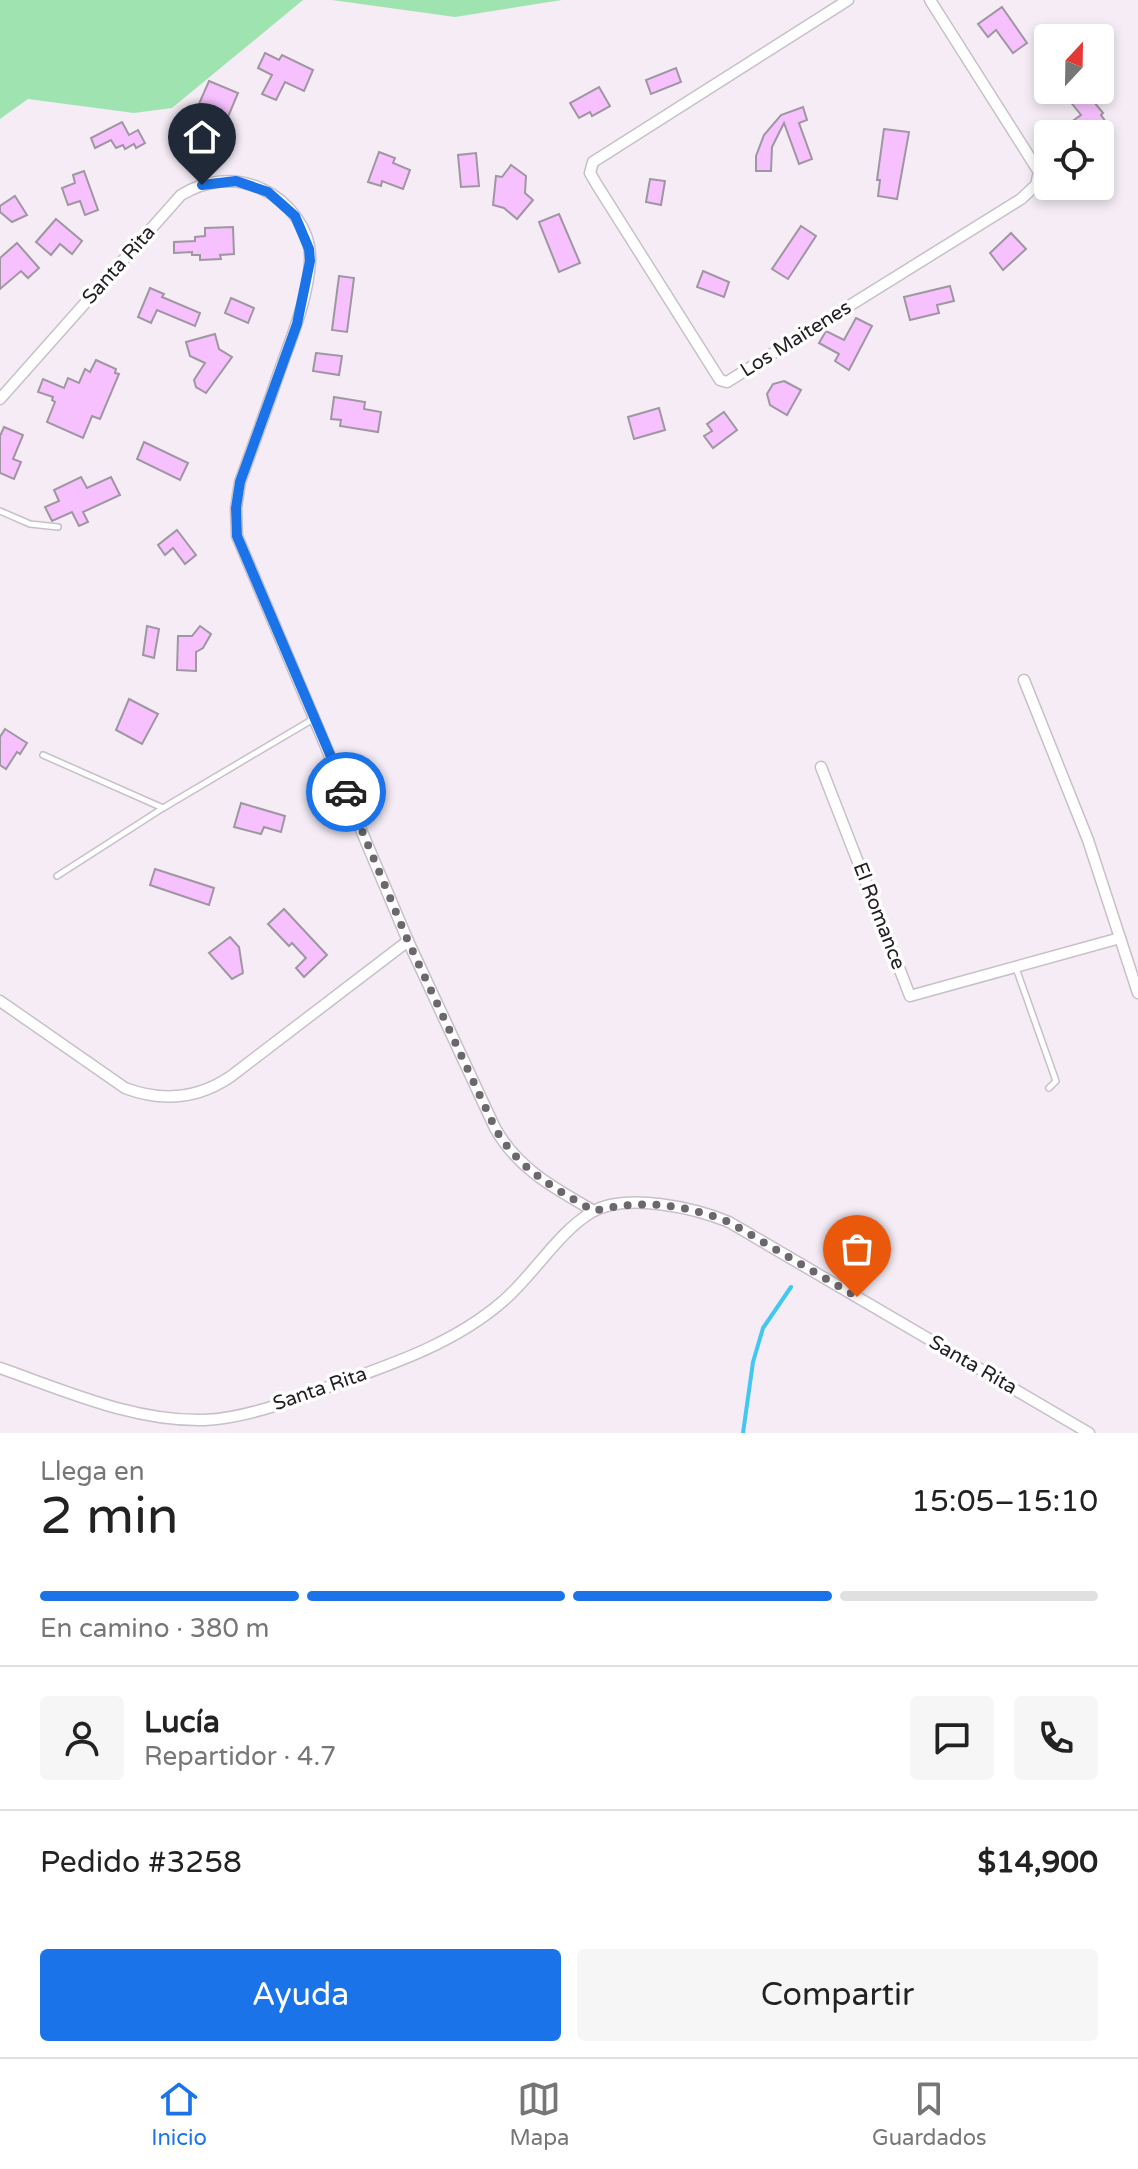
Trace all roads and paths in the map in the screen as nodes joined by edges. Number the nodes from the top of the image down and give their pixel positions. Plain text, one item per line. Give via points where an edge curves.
1 (848, 0) edge
2 (930, 0) edge
3 (0, 399) edge
4 (0, 511) edge
5 (58, 527) dead end
6 (1024, 680) dead end
7 (315, 718) junction
8 (43, 755) dead end
9 (821, 767) dead end
10 (163, 808) junction
11 (57, 876) dead end
12 (1120, 938) junction
13 (408, 941) junction
14 (1015, 967) junction
15 (1138, 993) edge
16 (0, 1001) edge
17 (1049, 1088) dead end
18 (594, 1211) junction
19 (0, 1368) edge
20 (1089, 1433) edge

1 - 2 street, Los Maitenes via 593,162 590,173 720,380 727,382 1036,185 1039,172
3 - 7 street, Santa Rita via 181,195 213,182 236,181 268,192 287,206 301,226 310,261 297,324 240,482 236,522 237,536
4 - 5 lane via 30,524
6 - 12 street via 1088,840
7 - 10 lane
7 - 13 street, Santa Rita
8 - 10 lane
9 - 14 street, El Romance via 910,996
10 - 11 lane
12 - 14 street, El Romance
12 - 15 street
13 - 16 street via 230,1077 181,1097 125,1088
13 - 18 street, Santa Rita via 509,1150 538,1179
14 - 17 lane via 1056,1081
18 - 19 street, Santa Rita via 504,1301 448,1338 375,1370 229,1418 141,1414
18 - 20 street, Santa Rita via 659,1204 729,1222

